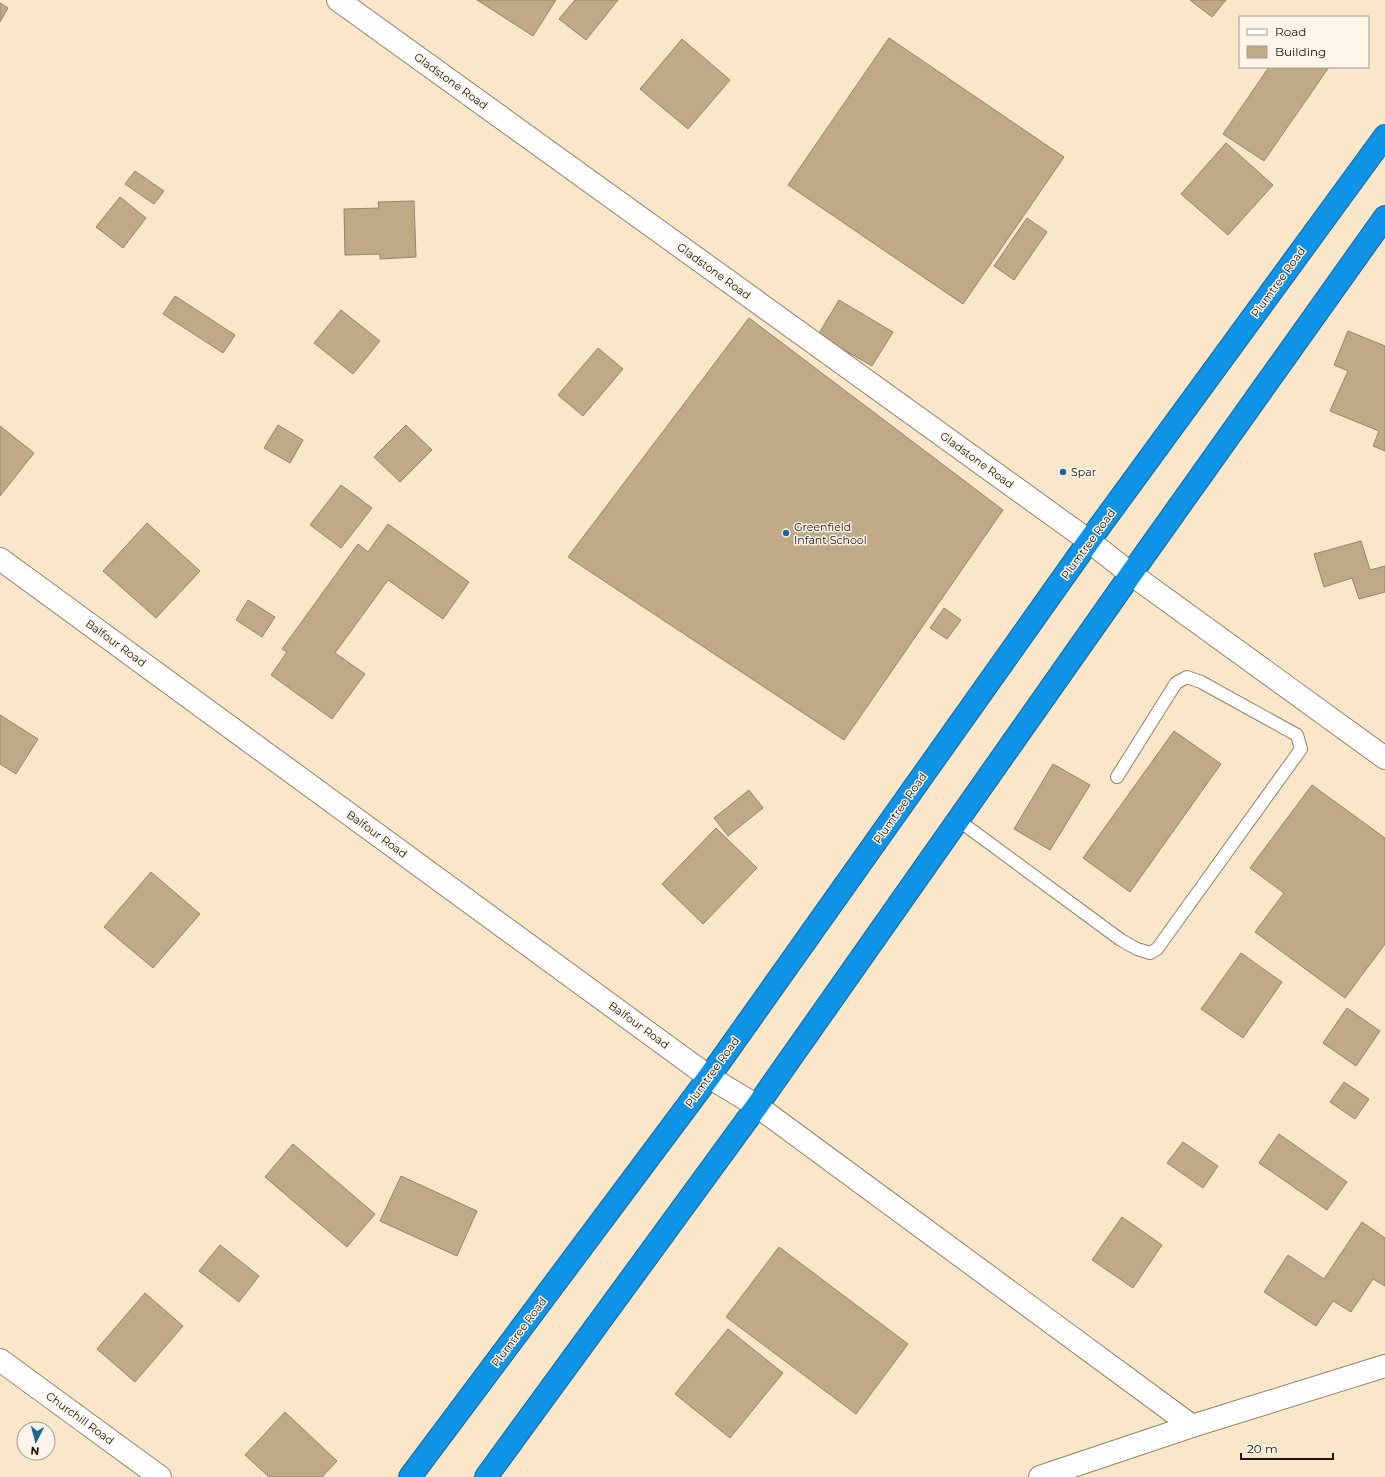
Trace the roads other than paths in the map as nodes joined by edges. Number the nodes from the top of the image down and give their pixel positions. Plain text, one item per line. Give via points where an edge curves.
1 (338, 0) edge
2 (1385, 136) edge
3 (1385, 218) edge
4 (1089, 541) junction
5 (0, 559) edge
6 (1131, 574) junction
7 (1385, 758) edge
8 (1117, 777) dead end
9 (958, 820) junction
10 (710, 1077) junction
11 (757, 1106) junction
12 (0, 1360) edge
13 (1385, 1366) edge
14 (1192, 1426) junction
15 (160, 1477) edge
16 (410, 1477) edge
17 (486, 1477) edge
18 (1040, 1477) edge

1 - 4 street, Gladstone Road
2 - 4 highway, Plumtree Road
3 - 6 highway
4 - 6 street, Gladstone Road
4 - 10 highway, Plumtree Road
5 - 10 street, Balfour Road
6 - 7 street, Gladstone Road
6 - 9 highway
8 - 9 lane via 1176,683 1187,676 1297,735 1301,749 1158,949 1150,953 1137,950 1121,940
9 - 11 highway
10 - 11 street, Balfour Road
10 - 16 highway, Plumtree Road
11 - 14 street, Balfour Road
11 - 17 highway
12 - 15 street, Churchill Road
13 - 14 street
14 - 18 street

